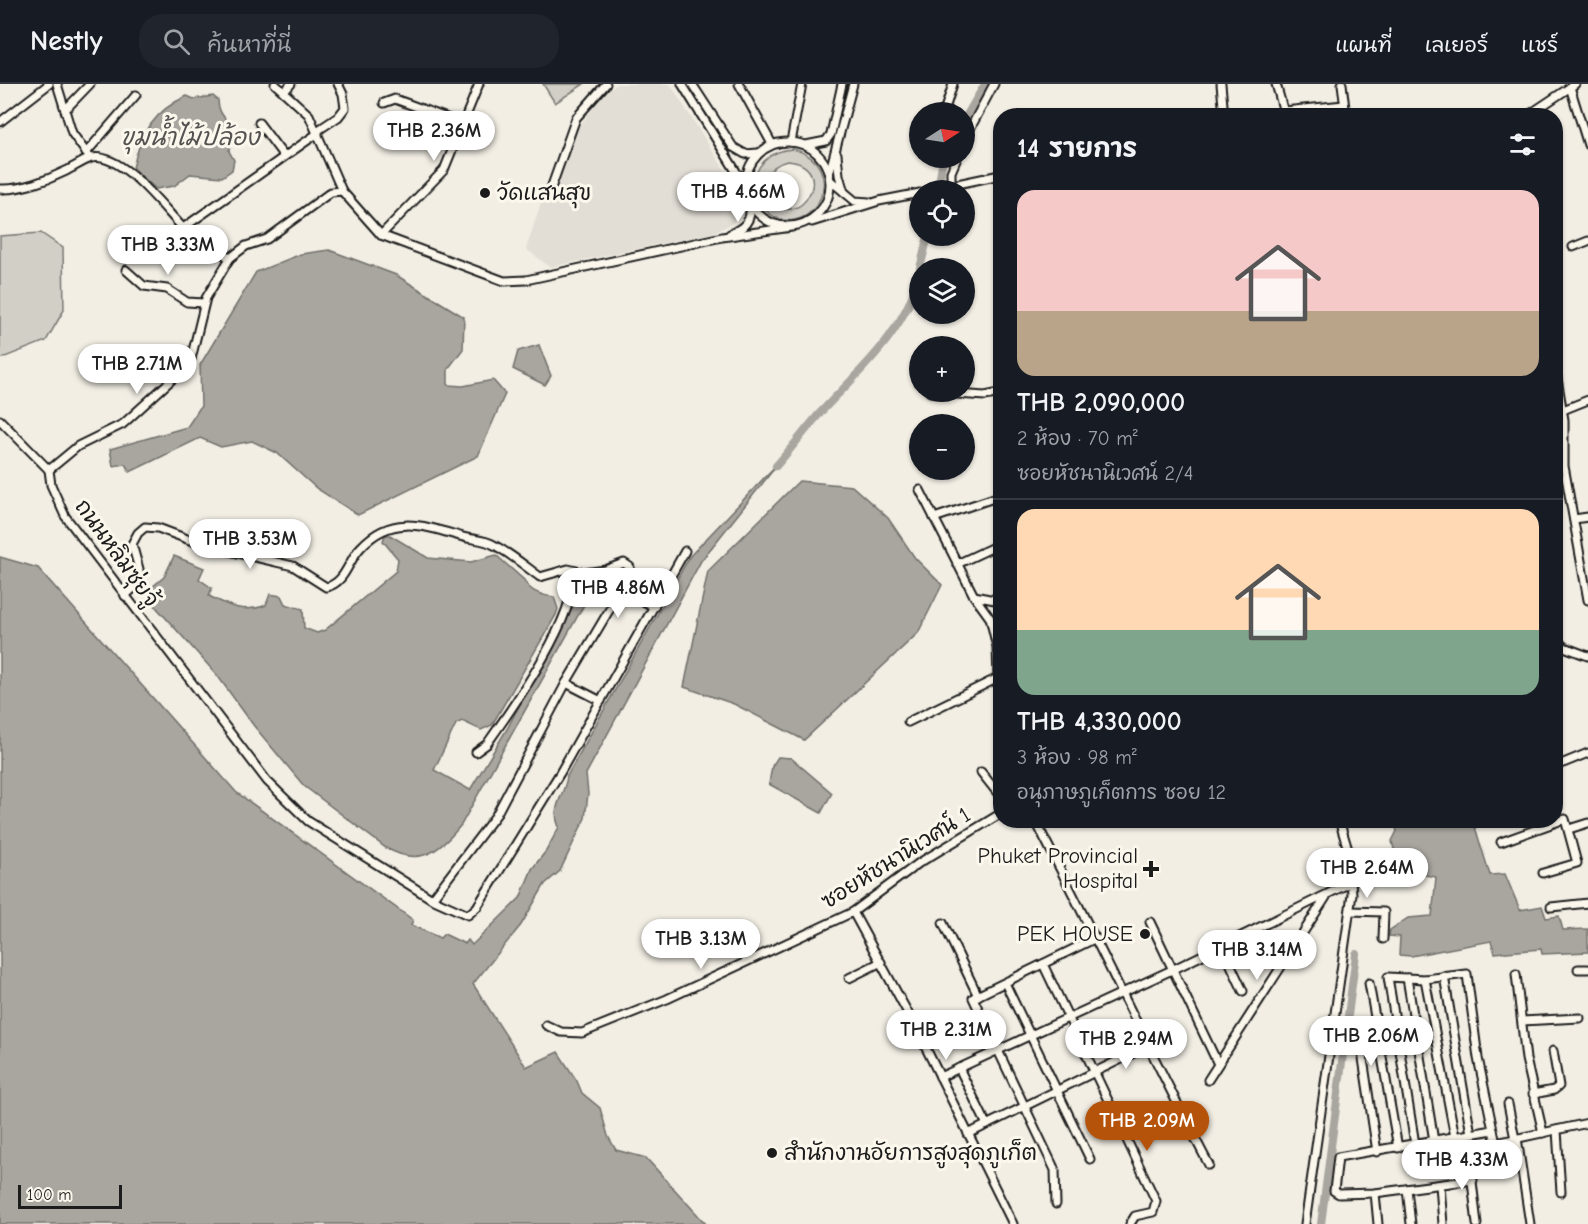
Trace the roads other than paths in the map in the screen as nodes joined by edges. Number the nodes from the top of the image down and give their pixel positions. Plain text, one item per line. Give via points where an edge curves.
1 (49, 84) edge
2 (57, 84) edge
3 (90, 84) edge
4 (275, 84) edge
5 (291, 84) edge
6 (338, 84) edge
7 (479, 84) edge
8 (606, 84) edge
9 (693, 84) edge
10 (739, 84) edge
11 (802, 84) edge
12 (842, 84) edge
13 (853, 84) edge
14 (953, 84) edge
15 (994, 84) edge
16 (1221, 84) edge
17 (1276, 84) edge
18 (1342, 84) edge
19 (1572, 85) edge
20 (683, 86) edge
21 (284, 92) junction
22 (136, 95) dead end
23 (947, 102) edge
24 (384, 103) dead end
25 (1344, 105) junction
26 (1223, 108) edge
27 (1283, 108) edge
28 (1322, 108) edge
29 (1345, 108) edge
30 (1539, 108) edge
31 (65, 110) junction
32 (975, 119) edge
33 (0, 122) edge
34 (259, 123) dead end
35 (463, 124) junction
36 (317, 132) junction
37 (791, 142) junction
38 (772, 144) junction
39 (806, 145) junction
40 (837, 145) junction
41 (1588, 145) edge
42 (758, 153) junction
43 (88, 156) junction
44 (284, 156) junction
45 (830, 177) junction
46 (993, 177) edge
47 (975, 180) edge
48 (746, 188) junction
49 (0, 189) edge
50 (342, 191) junction
51 (550, 191) dead end
52 (845, 195) junction
53 (909, 195) edge
54 (879, 201) junction
55 (749, 202) junction
56 (804, 224) junction
57 (792, 227) junction
58 (183, 228) junction
59 (381, 235) junction
60 (722, 237) junction
61 (1588, 241) edge
62 (1573, 247) dead end
63 (230, 258) junction
64 (126, 270) dead end
65 (204, 303) junction
66 (993, 394) edge
67 (975, 395) edge
68 (1588, 400) edge
69 (1563, 410) joint
70 (0, 420) edge
71 (49, 470) junction
72 (920, 490) dead end
73 (993, 498) edge
74 (1588, 517) edge
75 (934, 518) junction
76 (1574, 519) junction
77 (993, 547) edge
78 (685, 551) dead end
79 (957, 564) junction
80 (574, 572) junction
81 (621, 589) junction
82 (125, 596) junction
83 (974, 596) junction
84 (993, 600) edge
85 (1588, 600) edge
86 (654, 607) junction
87 (993, 628) edge
88 (1563, 645) edge
89 (1588, 656) edge
90 (993, 681) edge
91 (566, 682) junction
92 (601, 701) junction
93 (908, 722) dead end
94 (476, 752) dead end
95 (1588, 753) edge
96 (1563, 763) edge
97 (981, 772) dead end
98 (993, 787) edge
99 (993, 818) edge
100 (1563, 820) edge
101 (1588, 823) edge
102 (1039, 828) edge
103 (1341, 828) edge
104 (1540, 828) edge
105 (1569, 830) junction
106 (1501, 842) dead end
107 (1543, 873) dead end
108 (1352, 882) junction
109 (1328, 895) junction
110 (432, 899) junction
111 (1588, 903) edge
112 (1551, 907) dead end
113 (1350, 911) junction
114 (853, 912) junction
115 (943, 922) dead end
116 (1150, 922) dead end
117 (1096, 938) junction
118 (1383, 939) dead end
119 (1222, 946) junction
120 (881, 962) junction
121 (1043, 964) junction
122 (1174, 969) junction
123 (1578, 969) dead end
124 (1588, 969) edge
125 (1516, 974) dead end
126 (1444, 976) junction
127 (849, 978) dead end
128 (1407, 978) junction
129 (1425, 979) junction
130 (1005, 982) junction
131 (1369, 983) dead end
132 (1243, 991) dead end
133 (1122, 993) junction
134 (976, 997) junction
135 (1068, 1018) junction
136 (1580, 1018) dead end
137 (1522, 1021) junction
138 (546, 1025) dead end
139 (1358, 1025) dead end
140 (1334, 1030) junction
141 (1378, 1033) junction
142 (1031, 1036) junction
143 (1360, 1036) junction
144 (1146, 1047) junction
145 (998, 1050) junction
146 (1553, 1051) dead end
147 (1218, 1064) junction
148 (959, 1068) junction
149 (1095, 1071) junction
150 (940, 1077) junction
151 (1208, 1080) dead end
152 (1057, 1088) junction
153 (1533, 1094) junction
154 (1508, 1104) dead end
155 (1024, 1105) junction
156 (1588, 1123) edge
157 (987, 1125) junction
158 (1493, 1130) junction
159 (1557, 1130) junction
160 (1543, 1133) junction
161 (968, 1134) junction
162 (1471, 1134) junction
163 (1455, 1137) junction
164 (1516, 1138) junction
165 (1434, 1141) junction
166 (1415, 1144) junction
167 (1398, 1148) junction
168 (1377, 1152) junction
169 (1469, 1156) dead end
170 (1090, 1160) dead end
171 (1209, 1165) dead end
172 (1473, 1180) junction
173 (1440, 1185) junction
174 (1407, 1189) junction
175 (1561, 1192) dead end
176 (1375, 1193) junction
177 (1056, 1204) dead end
178 (1012, 1224) edge
179 (1130, 1224) edge
180 (1305, 1224) edge
181 (1378, 1224) edge
182 (1411, 1224) edge
183 (1443, 1224) edge
184 (1477, 1224) edge
185 (1530, 1224) edge

1 - 33 street
2 - 31 street
3 - 31 street
4 - 21 street
5 - 21 street
6 - 36 street via 345,108
7 - 35 street
8 - 51 street via 576,118
9 - 20 street
9 - 42 street via 733,147 745,154
10 - 38 street
11 - 37 street
12 - 39 street via 831,134 826,141
13 - 40 street
14 - 23 street
15 - 32 street
16 - 26 street
17 - 27 street
18 - 25 street
19 - 30 street
19 - 41 street
20 - 48 street
21 - 36 street via 309,115
22 - 43 street
24 - 35 street via 395,99
25 - 28 street
25 - 29 street
31 - 43 street via 72,133
34 - 44 street
35 - 59 street via 444,170
36 - 44 street
36 - 50 street
37 - 38 street
37 - 39 street
38 - 42 street
39 - 45 street via 817,153
40 - 45 street
40 - 52 street
42 - 48 street via 747,174
43 - 49 street via 64,172 35,183
43 - 58 street via 108,159 121,167 171,211
44 - 58 street
45 - 52 street
45 - 56 street via 826,204
46 - 47 street
48 - 55 street
50 - 59 street
50 - 63 street via 332,192 267,239 246,246
52 - 54 street via 855,201
53 - 54 street
54 - 56 street
55 - 57 street via 767,222
55 - 60 street via 751,211 746,225
56 - 57 street
57 - 60 street
58 - 63 street
59 - 60 street via 504,281 526,280
61 - 62 street
63 - 65 street
64 - 65 street via 144,286 167,289 186,302
65 - 71 street via 190,363 123,424 78,446
66 - 67 street
68 - 69 street
69 - 76 street via 1564,466
70 - 71 street
71 - 82 street, ถนนหลิมซุ่ยจู้ via 51,485 65,516
72 - 75 street
73 - 75 street
74 - 76 street
75 - 79 street
76 - 85 street
77 - 79 street
78 - 86 street
79 - 83 street
80 - 81 street via 606,570 624,563 630,567 630,575
80 - 82 street via 568,569 540,577 484,540 402,523 368,540 337,583 326,587 293,566 250,558 150,527 141,529 133,540 139,579 135,589
80 - 94 street via 571,600 540,661 487,744
81 - 86 street
81 - 91 street
82 - 110 street, ถนนหลิมซุ่ยจู้ via 267,782 308,822
83 - 84 street
83 - 87 street
86 - 92 street
88 - 89 street
90 - 93 street
91 - 92 street
91 - 110 street via 496,815
92 - 110 street, ถนนหลิมซุ่ยจู้ via 477,907 468,915
95 - 96 street
97 - 98 street
99 - 114 street, ซอยหัชนานิเวศน์ 1 via 919,863
100 - 105 street
101 - 105 street
102 - 117 street
103 - 108 street
104 - 106 street
105 - 107 street via 1577,863
108 - 109 street
108 - 113 street
109 - 119 street
109 - 147 street
111 - 112 street
113 - 118 street via 1384,912
113 - 140 street
114 - 120 street
114 - 138 street, ซอยหัชนานิเวศน์ 1 via 610,1024 572,1034
115 - 134 street
116 - 122 street
117 - 121 street
117 - 133 street
119 - 122 street
119 - 132 street
120 - 127 street
120 - 150 street
121 - 130 street
121 - 135 street
122 - 133 street
122 - 147 street
123 - 124 street
125 - 137 street
126 - 129 street
126 - 158 street via 1467,974
126 - 162 street
128 - 129 street
128 - 165 street
128 - 166 street via 1388,977
129 - 163 street
130 - 134 street
130 - 142 street
131 - 141 street
133 - 135 street
133 - 144 street
134 - 145 street
135 - 142 street
135 - 149 street
136 - 137 street
137 - 153 street
139 - 143 street
140 - 143 street
140 - 180 street
141 - 143 street
141 - 167 street
142 - 145 street
142 - 152 street
143 - 168 street
144 - 149 street
144 - 171 street
145 - 148 street
145 - 155 street
146 - 153 street via 1559,1086
147 - 151 street
148 - 150 street
148 - 157 street
149 - 152 street
149 - 179 street via 1156,1201 1153,1212 1136,1216
150 - 161 street
152 - 155 street
152 - 170 street
153 - 160 street
154 - 164 street
155 - 157 street
155 - 177 street via 1055,1170
156 - 159 street
157 - 161 street
158 - 162 street
158 - 164 street via 1496,1143
159 - 160 street
159 - 175 street
160 - 164 street
161 - 178 street
162 - 163 street
163 - 165 street
164 - 185 street
165 - 166 street
166 - 167 street
167 - 168 street
168 - 176 street via 1338,1156 1334,1191
169 - 172 street
172 - 173 street
172 - 184 street
173 - 174 street
173 - 183 street
174 - 176 street
174 - 182 street
176 - 181 street

